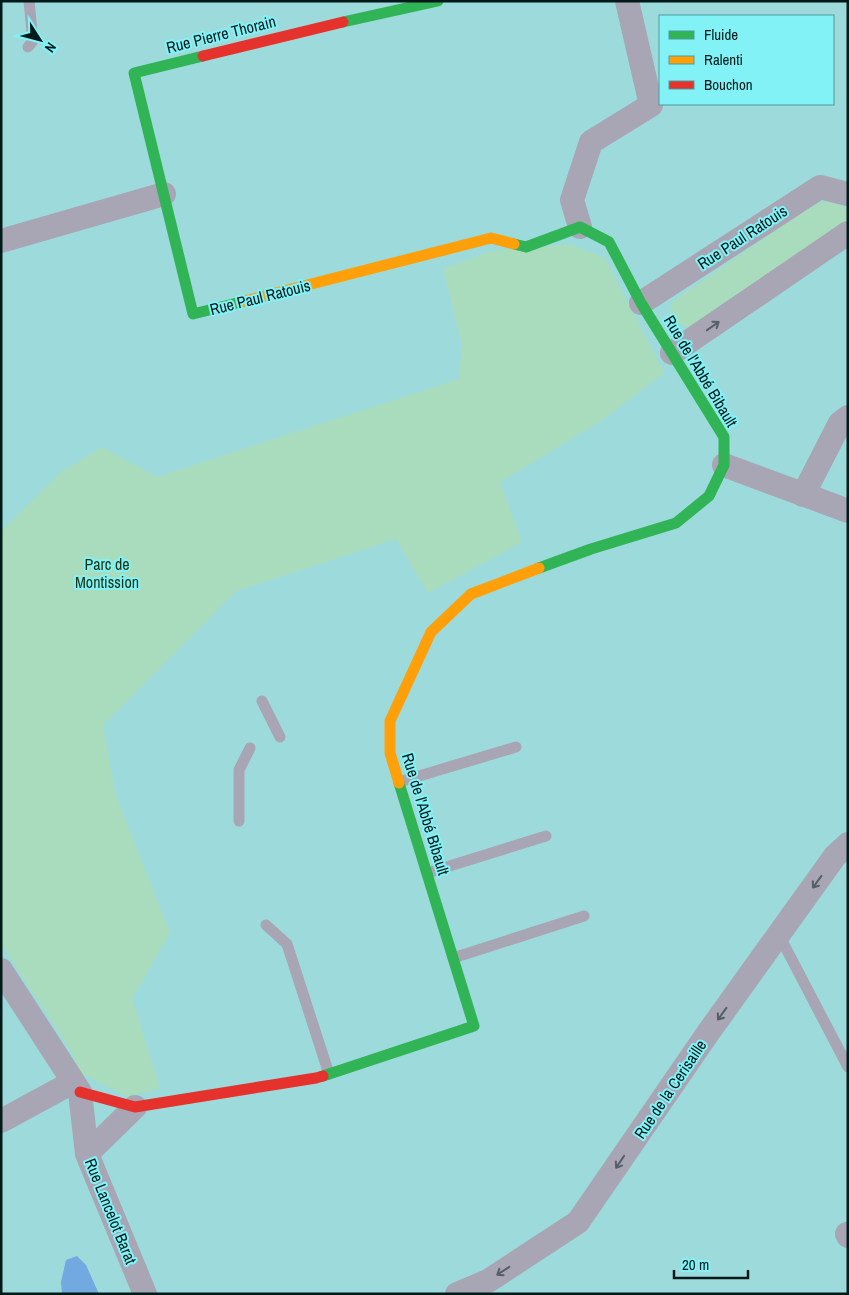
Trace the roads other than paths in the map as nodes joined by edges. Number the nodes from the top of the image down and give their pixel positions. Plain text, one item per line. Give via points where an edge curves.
1 (29, 1) edge
2 (438, 1) edge
3 (627, 1) edge
4 (28, 48) dead end
5 (655, 93) edge
6 (164, 194) junction
7 (848, 194) edge
8 (580, 227) junction
9 (848, 233) edge
10 (1, 241) edge
11 (641, 302) junction
12 (672, 354) junction
13 (848, 417) edge
14 (724, 465) junction
15 (803, 495) junction
16 (848, 511) edge
17 (262, 701) dead end
18 (280, 737) dead end
19 (516, 747) dead end
20 (250, 748) dead end
21 (399, 782) junction
22 (239, 821) dead end
23 (546, 836) dead end
24 (848, 844) edge
25 (427, 873) junction
26 (584, 916) dead end
27 (266, 925) dead end
28 (779, 935) junction
29 (453, 958) junction
30 (1, 970) edge
31 (848, 1067) edge
32 (329, 1074) junction
33 (77, 1087) junction
34 (135, 1107) junction
35 (1, 1121) edge
36 (87, 1154) junction
37 (145, 1294) edge
38 (457, 1294) edge

1 - 4 lane via 33,41
2 - 6 street, Rue Pierre Thorain via 134,73
3 - 5 street
5 - 8 street via 651,105 591,142 572,200
6 - 8 street, Rue Paul Ratouis via 193,314 492,238 526,247
6 - 10 street
7 - 11 street, Rue Paul Ratouis via 820,187
8 - 11 street, Rue de l'Abbé Bibault via 609,242
12 -> 9 street
11 - 12 street, Rue de l'Abbé Bibault
12 - 14 street, Rue de l'Abbé Bibault via 724,437
13 - 15 street via 840,423
14 - 15 street
14 - 21 street, Rue de l'Abbé Bibault via 710,496 676,523 591,549 471,594 431,632 390,720 390,753
15 - 16 street
17 - 18 lane
19 - 21 lane
20 - 22 lane via 239,770
21 - 25 street, Rue de l'Abbé Bibault
23 - 25 lane
24 -> 28 street, Rue de la Cerisaille via 835,856
25 - 29 street, Rue de l'Abbé Bibault
26 - 29 lane
27 - 32 lane via 287,944
28 - 31 lane
28 -> 38 street, Rue de la Cerisaille via 578,1222 488,1281
29 - 32 street, Rue de l'Abbé Bibault via 474,1026
30 - 33 street, Rue Lancelot Barat
32 - 34 street, Rue de l'Abbé Bibault
33 - 34 street
33 - 35 street
33 - 36 street, Rue Lancelot Barat
34 - 36 street
36 - 37 street, Rue Lancelot Barat

